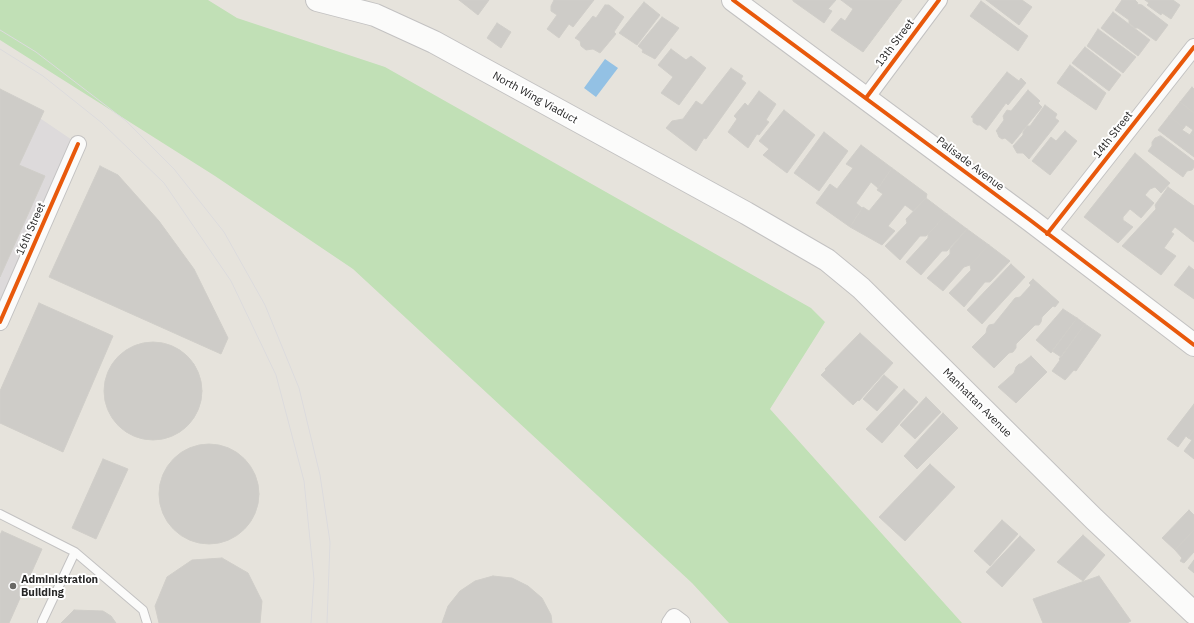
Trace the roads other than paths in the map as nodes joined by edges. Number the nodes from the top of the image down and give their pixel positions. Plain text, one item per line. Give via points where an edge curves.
1 (317, 0) edge
2 (733, 0) edge
3 (939, 0) edge
4 (1194, 47) edge
5 (866, 98) junction
6 (78, 144) dead end
7 (746, 213) joint
8 (1046, 234) junction
9 (0, 322) edge
10 (1194, 345) edge
11 (0, 514) edge
12 (75, 552) junction
13 (1194, 613) edge
14 (42, 622) dead end
15 (147, 623) edge

1 - 7 main road, North Wing Viaduct via 375,15 434,42
2 - 5 main road, Palisade Avenue
3 - 5 street, 13th Street
4 - 8 street, 14th Street
5 - 8 main road, Palisade Avenue
6 - 9 street, 16th Street
7 - 13 main road, Manhattan Avenue via 827,260 861,288 1094,519
8 - 10 main road, Palisade Avenue
11 - 12 lane
12 - 14 lane
12 - 15 lane via 143,610

